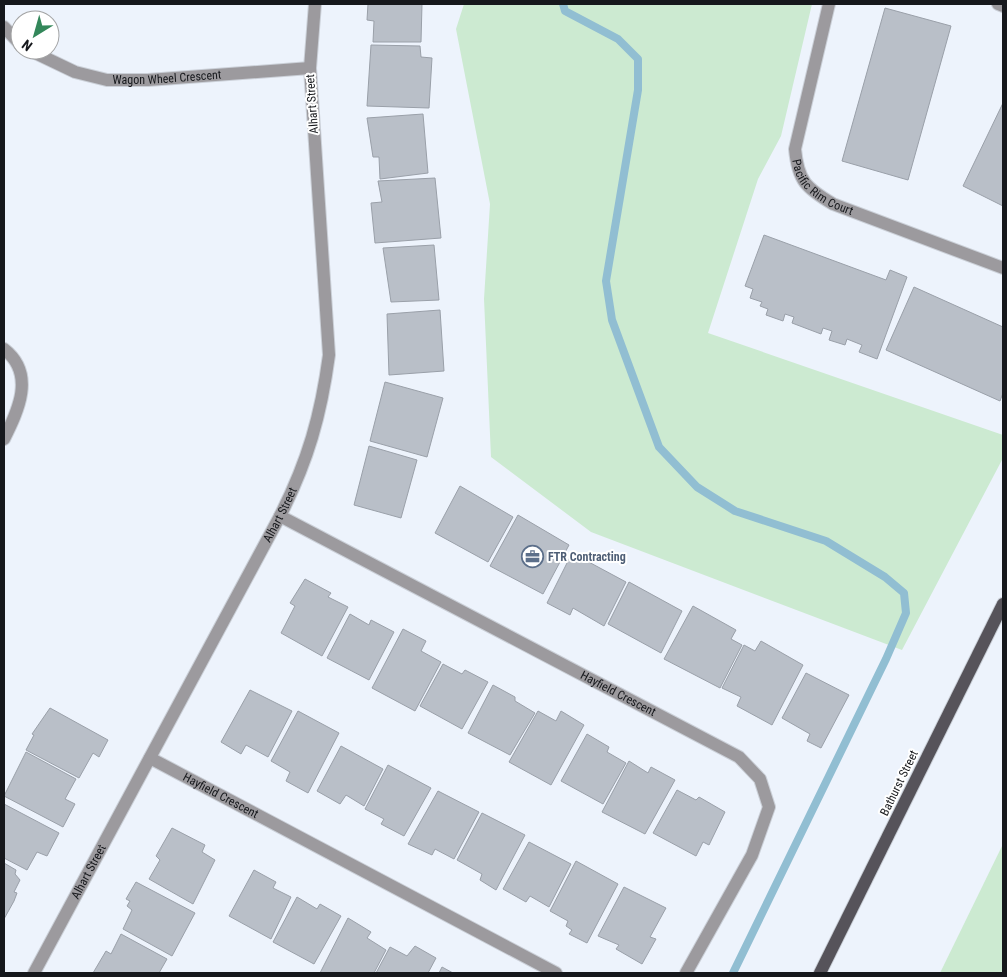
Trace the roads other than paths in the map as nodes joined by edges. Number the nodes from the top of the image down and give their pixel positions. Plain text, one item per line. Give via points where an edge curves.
1 (315, 4) edge
2 (830, 4) edge
3 (998, 4) edge
4 (1003, 6) edge
5 (50, 60) edge
6 (310, 68) junction
7 (1003, 268) edge
8 (4, 349) edge
9 (4, 439) edge
10 (280, 516) junction
11 (1003, 604) edge
12 (150, 758) junction
13 (34, 973) edge
14 (556, 973) edge
15 (686, 973) edge
16 (820, 973) edge

1 - 6 street, Alhart Street
2 - 7 street, Pacific Rim Court via 795,149 797,169 811,190 833,204
3 - 4 street
5 - 6 street, Wagon Wheel Crescent via 75,72 108,80
6 - 10 street, Alhart Street via 329,355 313,438
8 - 9 street via 17,367 22,393 19,409
10 - 12 street, Alhart Street
10 - 15 street, Hayfield Crescent via 739,757 760,779 769,807 752,855
11 - 16 main road, Bathurst Street
12 - 13 street, Alhart Street
12 - 14 street, Hayfield Crescent

